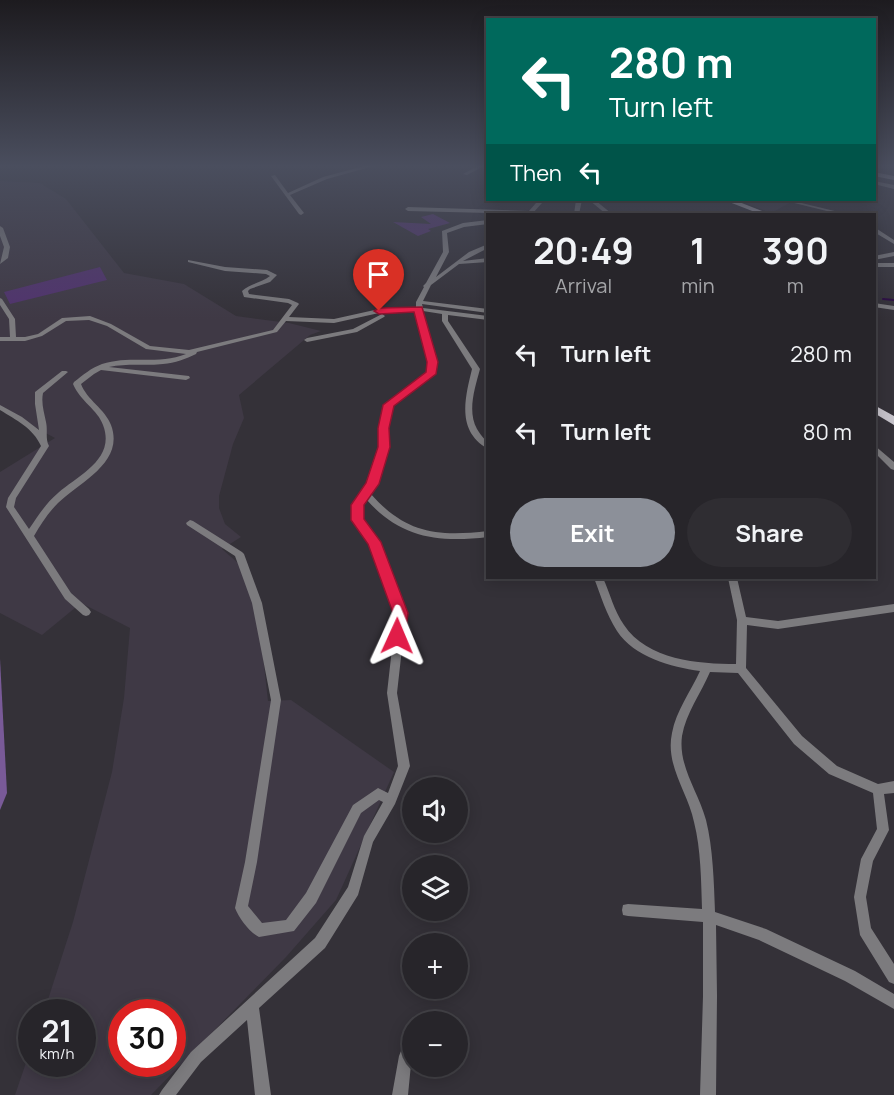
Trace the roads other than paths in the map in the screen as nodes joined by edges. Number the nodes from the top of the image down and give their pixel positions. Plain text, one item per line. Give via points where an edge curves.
1 (486, 222) edge
2 (0, 228) edge
3 (876, 230) edge
4 (894, 242) edge
5 (486, 247) edge
6 (894, 254) edge
7 (876, 258) edge
8 (486, 260) edge
9 (190, 261) dead end
10 (0, 262) edge
11 (460, 263) junction
12 (876, 265) edge
13 (894, 265) edge
14 (426, 286) junction
15 (0, 300) edge
16 (419, 305) junction
17 (876, 305) edge
18 (894, 308) edge
19 (402, 310) junction
20 (486, 311) edge
21 (445, 312) junction
22 (486, 318) edge
23 (284, 319) junction
24 (0, 339) edge
25 (13, 339) junction
26 (307, 340) dead end
27 (201, 349) junction
28 (96, 368) junction
29 (64, 372) dead end
30 (186, 378) dead end
31 (0, 407) edge
32 (876, 409) edge
33 (894, 421) edge
34 (42, 437) junction
35 (486, 445) edge
36 (876, 449) edge
37 (894, 467) edge
38 (366, 493) junction
39 (190, 523) dead end
40 (486, 534) edge
41 (29, 536) junction
42 (599, 579) edge
43 (732, 579) edge
44 (894, 608) edge
45 (86, 612) dead end
46 (742, 620) junction
47 (706, 669) junction
48 (741, 669) junction
49 (894, 787) edge
50 (878, 790) junction
51 (391, 800) junction
52 (628, 910) dead end
53 (708, 916) junction
54 (894, 977) edge
55 (894, 1002) edge
56 (252, 1007) junction
57 (403, 1077) edge
58 (167, 1095) edge
59 (262, 1095) edge
60 (400, 1095) edge
61 (708, 1095) edge

1 - 14 street via 444,232 446,252
2 - 10 street via 8,247
3 - 4 street
5 - 11 street via 471,251
6 - 7 street
8 - 11 street
9 - 23 street via 274,275 248,287 246,296 296,304
11 - 14 street
12 - 13 street
14 - 16 street
15 - 25 street via 12,319
16 - 19 street
16 - 20 street
16 - 21 street
16 - 38 street via 433,362 431,374 389,405 383,428 384,447
17 - 18 street
19 - 23 street via 334,321
19 - 26 street via 374,318 355,331
21 - 22 street
21 - 35 street via 445,321 476,369 466,417
23 - 27 street via 275,331
24 - 25 street
25 - 27 street via 40,335 64,319 90,318 148,348 189,352
27 - 28 street via 180,360 124,361
28 - 30 street
28 - 41 street via 76,384 79,393 106,423 111,440 109,452 55,501
29 - 34 street via 39,392 36,406 44,427
31 - 34 street
32 - 33 main road
34 - 41 street via 45,446 41,456 10,507
36 - 37 street
38 - 40 street via 405,529 424,534
38 - 51 street via 357,505 357,520 375,542 401,613 392,693 404,766
39 - 51 street via 239,554 257,603 276,700 241,908 259,930 289,926 311,898 357,808 378,794
41 - 45 street via 68,596
42 - 47 street via 624,633 644,649
43 - 46 street
44 - 46 street via 778,624
46 - 48 street
47 - 48 street
47 - 53 street via 679,725 676,746 702,827
48 - 50 street via 798,740 833,770
49 - 50 street
50 - 54 street via 883,830 867,859 860,897 865,930
51 - 56 street via 368,840 353,890 320,943
52 - 53 street
53 - 55 street via 761,934 831,966
53 - 61 street
56 - 58 street via 196,1057
56 - 59 street
57 - 60 street

